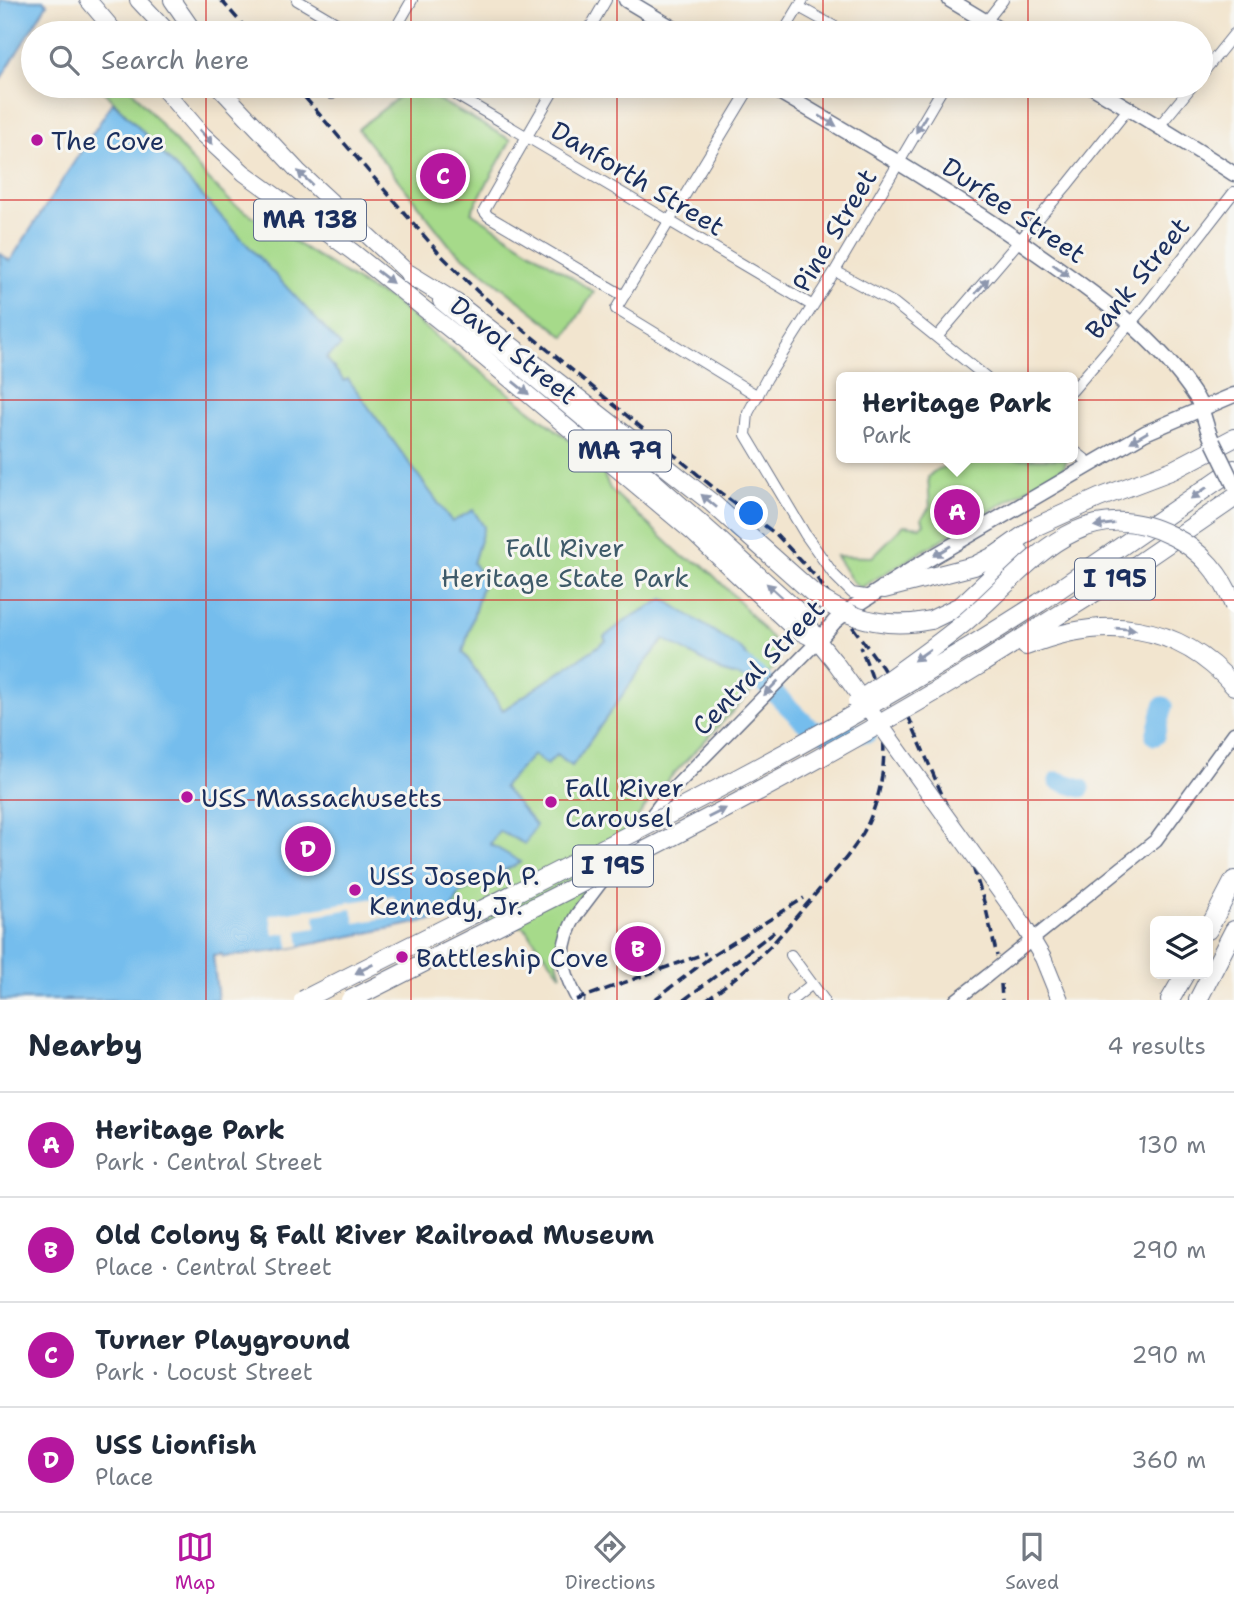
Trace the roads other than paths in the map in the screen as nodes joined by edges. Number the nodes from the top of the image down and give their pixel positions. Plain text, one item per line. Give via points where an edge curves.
1 (88, 0) edge
2 (138, 0) edge
3 (172, 0) edge
4 (297, 0) edge
5 (412, 0) edge
6 (606, 0) edge
7 (626, 0) edge
8 (950, 0) edge
9 (1003, 0) edge
10 (801, 4) edge
11 (106, 21) edge
12 (158, 21) edge
13 (187, 21) edge
14 (333, 21) edge
15 (400, 21) edge
16 (594, 21) edge
17 (661, 21) edge
18 (790, 21) edge
19 (827, 21) edge
20 (974, 21) edge
21 (986, 21) edge
22 (1234, 34) edge
23 (1213, 60) edge
24 (171, 98) edge
25 (229, 98) edge
26 (231, 98) edge
27 (462, 98) edge
28 (549, 98) edge
29 (744, 98) edge
30 (790, 98) edge
31 (937, 98) edge
32 (1110, 98) edge
33 (1182, 98) edge
34 (234, 103) junction
35 (1128, 109) junction
36 (1160, 125) junction
37 (527, 136) junction
38 (899, 162) junction
39 (1234, 174) edge
40 (1234, 192) edge
41 (668, 222) junction
42 (1020, 241) junction
43 (835, 271) junction
44 (409, 274) junction
45 (624, 296) junction
46 (813, 306) junction
47 (1130, 321) junction
48 (937, 337) junction
49 (468, 344) joint
50 (980, 372) edge
51 (1078, 385) edge
52 (1234, 395) edge
53 (758, 396) junction
54 (1201, 409) junction
55 (1234, 438) edge
56 (1078, 453) edge
57 (1091, 464) junction
58 (1234, 468) edge
59 (1234, 485) edge
60 (1234, 498) edge
61 (1085, 505) junction
62 (878, 592) junction
63 (1234, 606) edge
64 (1055, 628) junction
65 (818, 641) junction
66 (1234, 686) edge
67 (1234, 733) edge
68 (795, 748) junction
69 (1234, 880) edge
70 (1213, 920) edge
71 (1234, 930) edge
72 (1032, 939) junction
73 (1234, 951) edge
74 (791, 955) dead end
75 (1182, 979) edge
76 (1208, 981) junction
77 (812, 984) junction
78 (303, 1000) edge
79 (350, 1000) edge
80 (578, 1000) edge
81 (792, 1000) edge
82 (824, 1000) edge
83 (956, 1000) edge
84 (1059, 1000) edge
85 (1172, 1000) edge
86 (1198, 1000) edge

1 - 11 highway
2 - 12 highway
3 - 13 highway
4 - 14 street
5 - 15 street
6 - 16 street
7 - 17 main road
8 - 20 main road
9 - 21 street
10 - 18 street
10 - 19 street
22 - 23 street
24 -> 49 highway, Davol Street / MA 138 via 244,173
25 - 34 highway, Davol Street
26 - 34 highway
27 - 37 street, Danforth Street
28 - 37 street
29 - 41 street
30 -> 38 main road, Durfee Street
31 -> 38 street, Pine Street
32 - 35 main road
33 - 36 street
44 -> 34 highway, Davol Street
35 - 36 main road
35 - 42 street
36 - 39 main road
37 - 41 street, Danforth Street
37 - 45 street via 484,209 488,216
38 - 42 main road, Durfee Street
38 - 43 street, Pine Street
40 - 47 street, Bank Street
41 - 45 street
41 - 46 street, Danforth Street
42 -> 47 main road, Durfee Street
48 -> 42 street
43 - 46 street, Pine Street
43 - 48 street via 894,303
61 -> 44 highway, bridge via 1016,553 962,605 931,620 906,624 852,616 814,594 712,503 456,303
65 -> 44 highway, Davol Street / MA 79 via 805,617 716,536
45 - 53 street via 617,309
46 - 53 street, Pine Street
47 - 51 street, Bank Street
47 - 54 main road, Durfee Street via 1171,364
48 - 50 street
49 -> 65 highway, Davol Street / MA 79 via 692,532 794,629
52 - 54 main road, Central Street
53 - 62 street, Pine Street via 748,413 746,435 805,534 852,593
54 -> 57 main road, Central Street via 1161,425
54 - 59 main road, Durfee Street, bridge
55 - 61 highway via 1190,462
56 - 57 street
57 -> 62 main road, Central Street
58 -> 68 highway, I 195, bridge via 1039,603
60 - 64 highway, I 195
61 - 62 highway via 1037,526 974,566
62 - 65 main road, Central Street, bridge via 835,621
63 -> 68 highway, bridge via 1210,565 1172,536 1125,523 1081,529 1045,548 953,633
64 -> 66 highway via 1159,635 1203,656
79 -> 64 highway, I 195, bridge via 774,783 981,664
65 - 72 highway, MA 79, bridge
65 -> 80 street, Central Street via 667,795 577,914 563,950 564,970
67 - 72 street via 1156,841
68 -> 78 highway, I 195, bridge
69 - 70 highway
71 - 76 highway
72 - 83 street, bridge
72 - 84 highway, MA 79
73 - 76 highway
74 - 77 street
75 - 85 highway
76 - 86 highway
77 - 81 street
77 - 82 street

